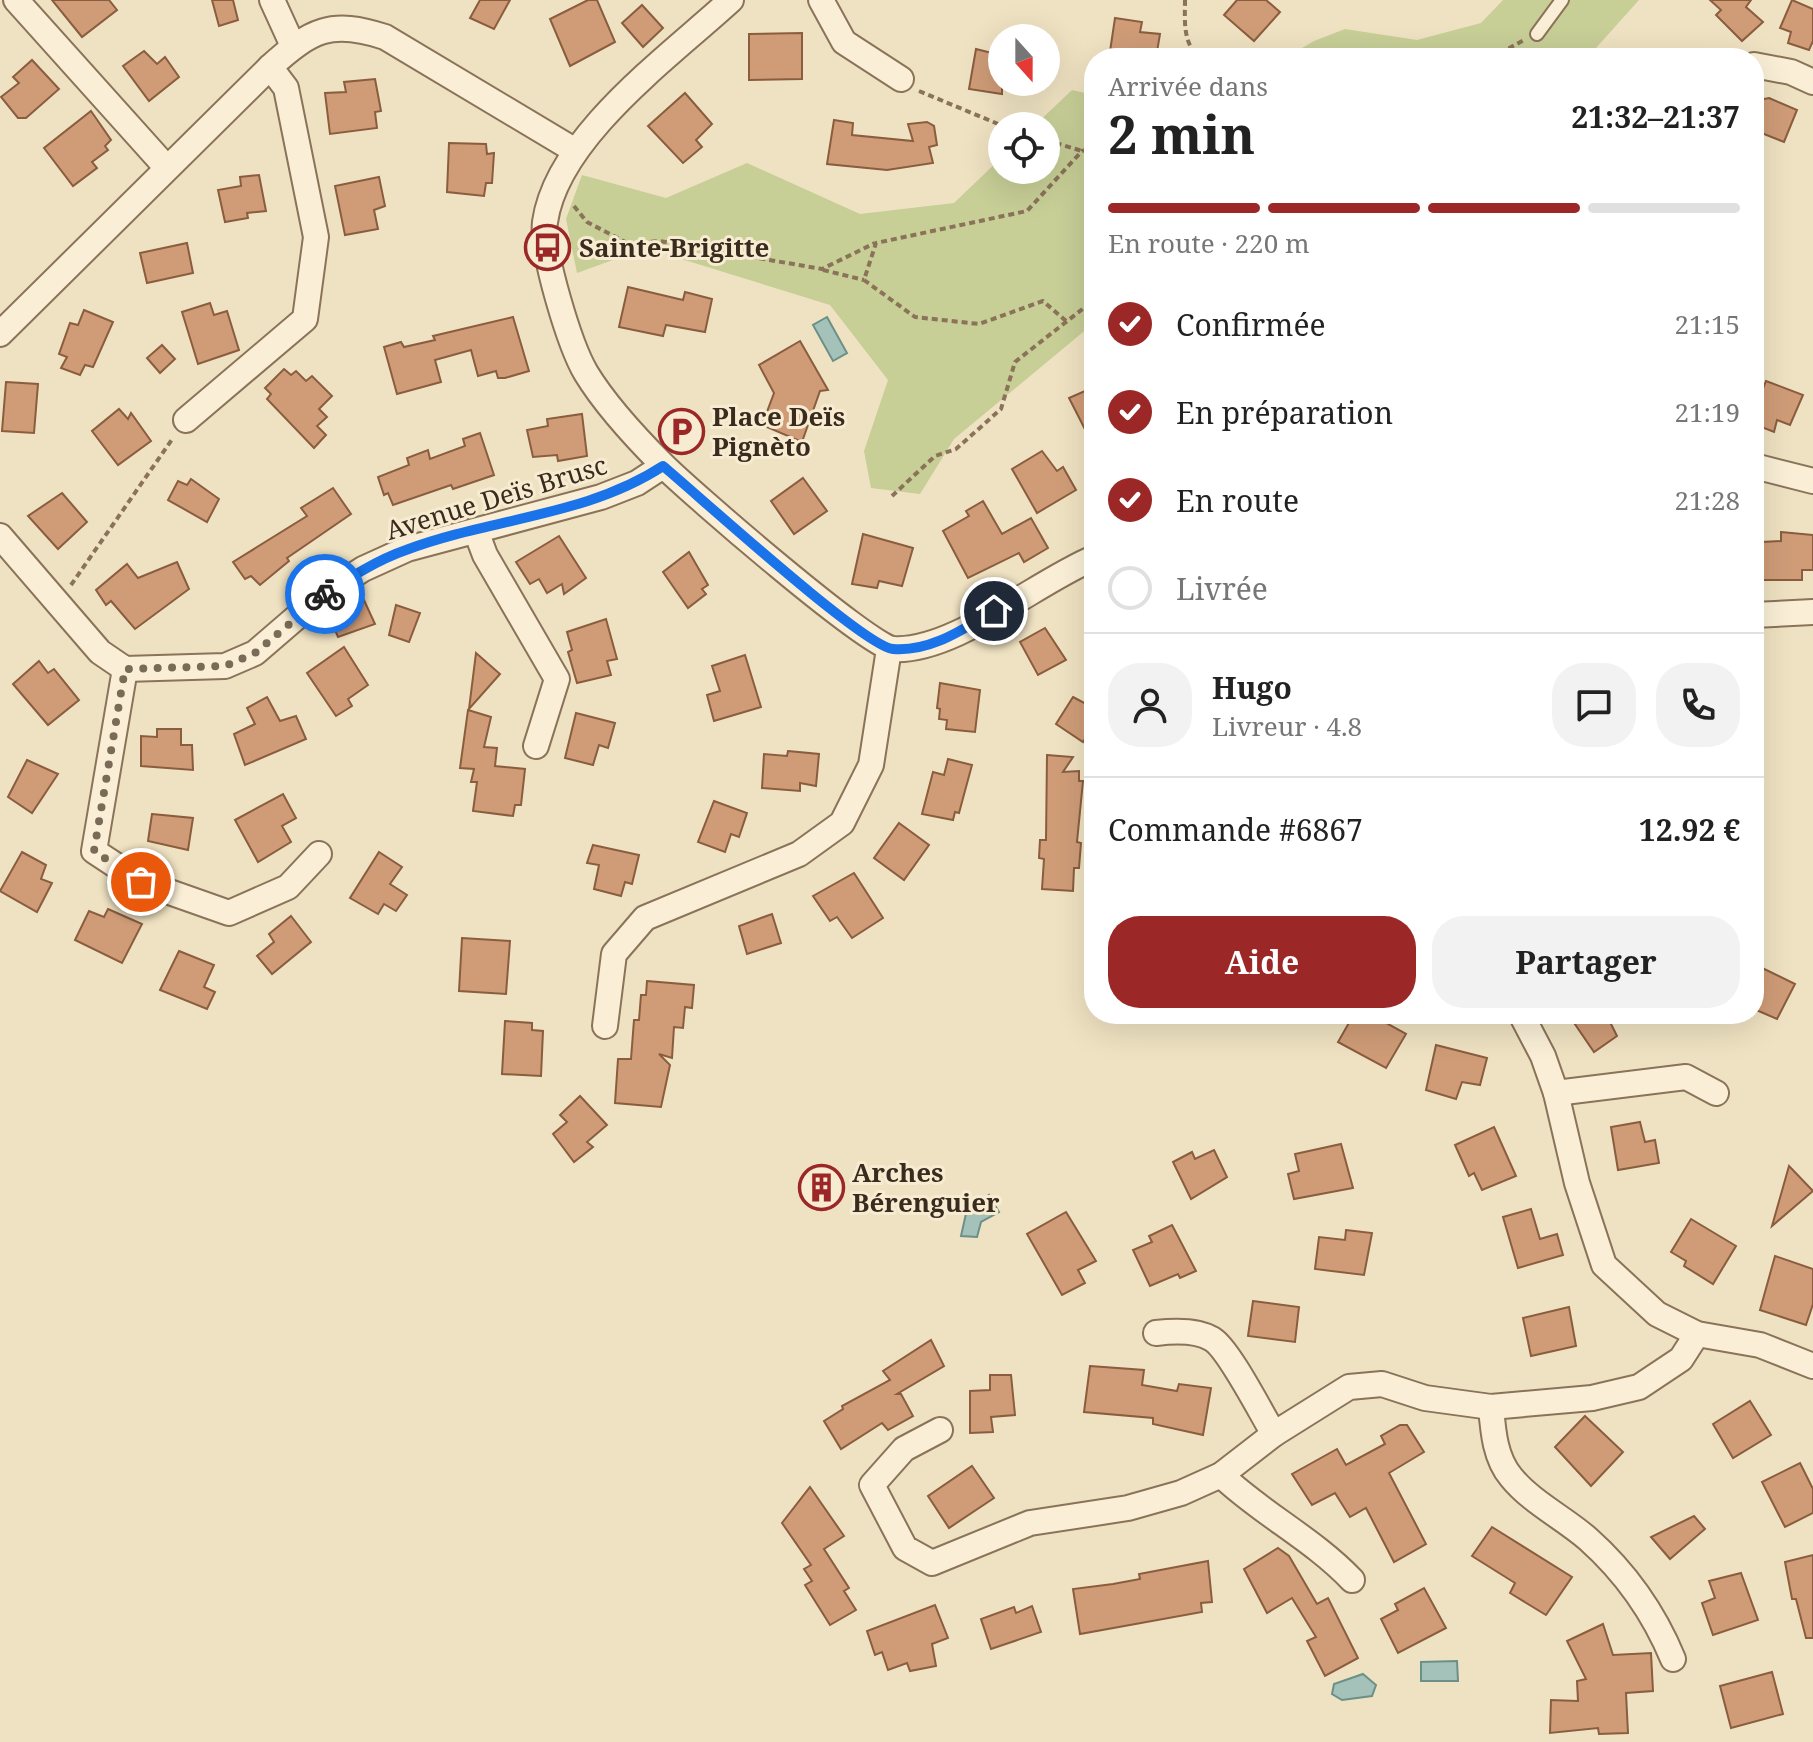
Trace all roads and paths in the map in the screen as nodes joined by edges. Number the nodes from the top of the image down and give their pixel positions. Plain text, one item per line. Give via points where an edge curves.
1 (16, 0) edge
2 (272, 0) edge
3 (731, 0) edge
4 (821, 0) edge
5 (1185, 0) edge
6 (1562, 0) edge
7 (1537, 34) joint
8 (293, 46) junction
9 (1192, 48) edge
10 (1510, 48) edge
11 (270, 67) junction
12 (1764, 67) edge
13 (901, 79) dead end
14 (1813, 82) edge
15 (923, 94) dead end
16 (988, 120) edge
17 (1060, 144) edge
18 (574, 150) junction
19 (1082, 151) joint
20 (166, 167) junction
21 (554, 183) junction
22 (876, 243) junction
23 (822, 269) junction
24 (864, 280) junction
25 (1084, 308) edge
26 (1066, 321) junction
27 (0, 334) edge
28 (186, 420) joint
29 (663, 466) junction
30 (1764, 469) edge
31 (1813, 481) edge
32 (892, 496) dead end
33 (476, 531) junction
34 (5, 550) edge
35 (1084, 562) edge
36 (57, 605) junction
37 (1813, 612) edge
38 (1764, 614) edge
39 (889, 649) junction
40 (125, 669) junction
41 (536, 746) dead end
42 (319, 854) dead end
43 (1526, 1024) edge
44 (605, 1026) dead end
45 (1556, 1093) junction
46 (1716, 1093) dead end
47 (1156, 1333) dead end
48 (1697, 1334) junction
49 (1813, 1366) edge
50 (1491, 1407) junction
51 (940, 1430) dead end
52 (1274, 1434) junction
53 (1221, 1475) junction
54 (1352, 1580) dead end
55 (1673, 1659) dead end

1 - 20 street
2 - 8 street
3 - 18 street via 609,111
4 - 13 street via 844,42
5 - 9 path
6 - 7 lane
7 - 10 path
8 - 11 street
8 - 18 street via 311,35 350,26 385,37
11 - 20 street
11 - 28 street via 286,88 316,237 305,319
12 - 14 street
15 - 16 path
17 - 19 path
18 - 21 street
19 - 22 path via 1027,211
20 - 27 street
21 - 23 path via 587,222 629,244 659,241
21 - 29 street via 544,225 559,307 585,372
22 - 23 path
22 - 24 path
23 - 24 path
24 - 26 path via 915,317 979,324 1043,301
25 - 26 path
26 - 32 path via 1015,362 1001,409 956,449 935,456
28 - 36 path
29 - 33 street, Avenue Deïs Brusc via 601,497
29 - 39 street via 801,584
30 - 31 street
33 - 40 street, Avenue Deïs Brusc via 407,549 363,569 320,597 255,653 225,666
33 - 41 street via 557,679
34 - 36 street
35 - 39 street via 945,639 916,649
36 - 40 street via 100,652
37 - 38 street
39 - 44 street via 871,765 842,823 799,854 645,918 614,954
40 - 42 street via 94,851 141,882 229,913 288,887
43 - 45 street
45 - 46 street via 1686,1077
45 - 48 street via 1604,1265 1657,1314
47 - 52 street via 1178,1331 1212,1339
48 - 49 street via 1760,1345
48 - 50 street via 1681,1359 1639,1387 1592,1398
50 - 52 street via 1425,1398 1382,1384 1349,1387
50 - 55 street via 1494,1439 1511,1477 1588,1539 1630,1583 1660,1626
51 - 53 street via 904,1449 872,1485 905,1548 932,1563 1030,1523 1128,1508
52 - 53 street
53 - 54 street via 1244,1498 1327,1553

